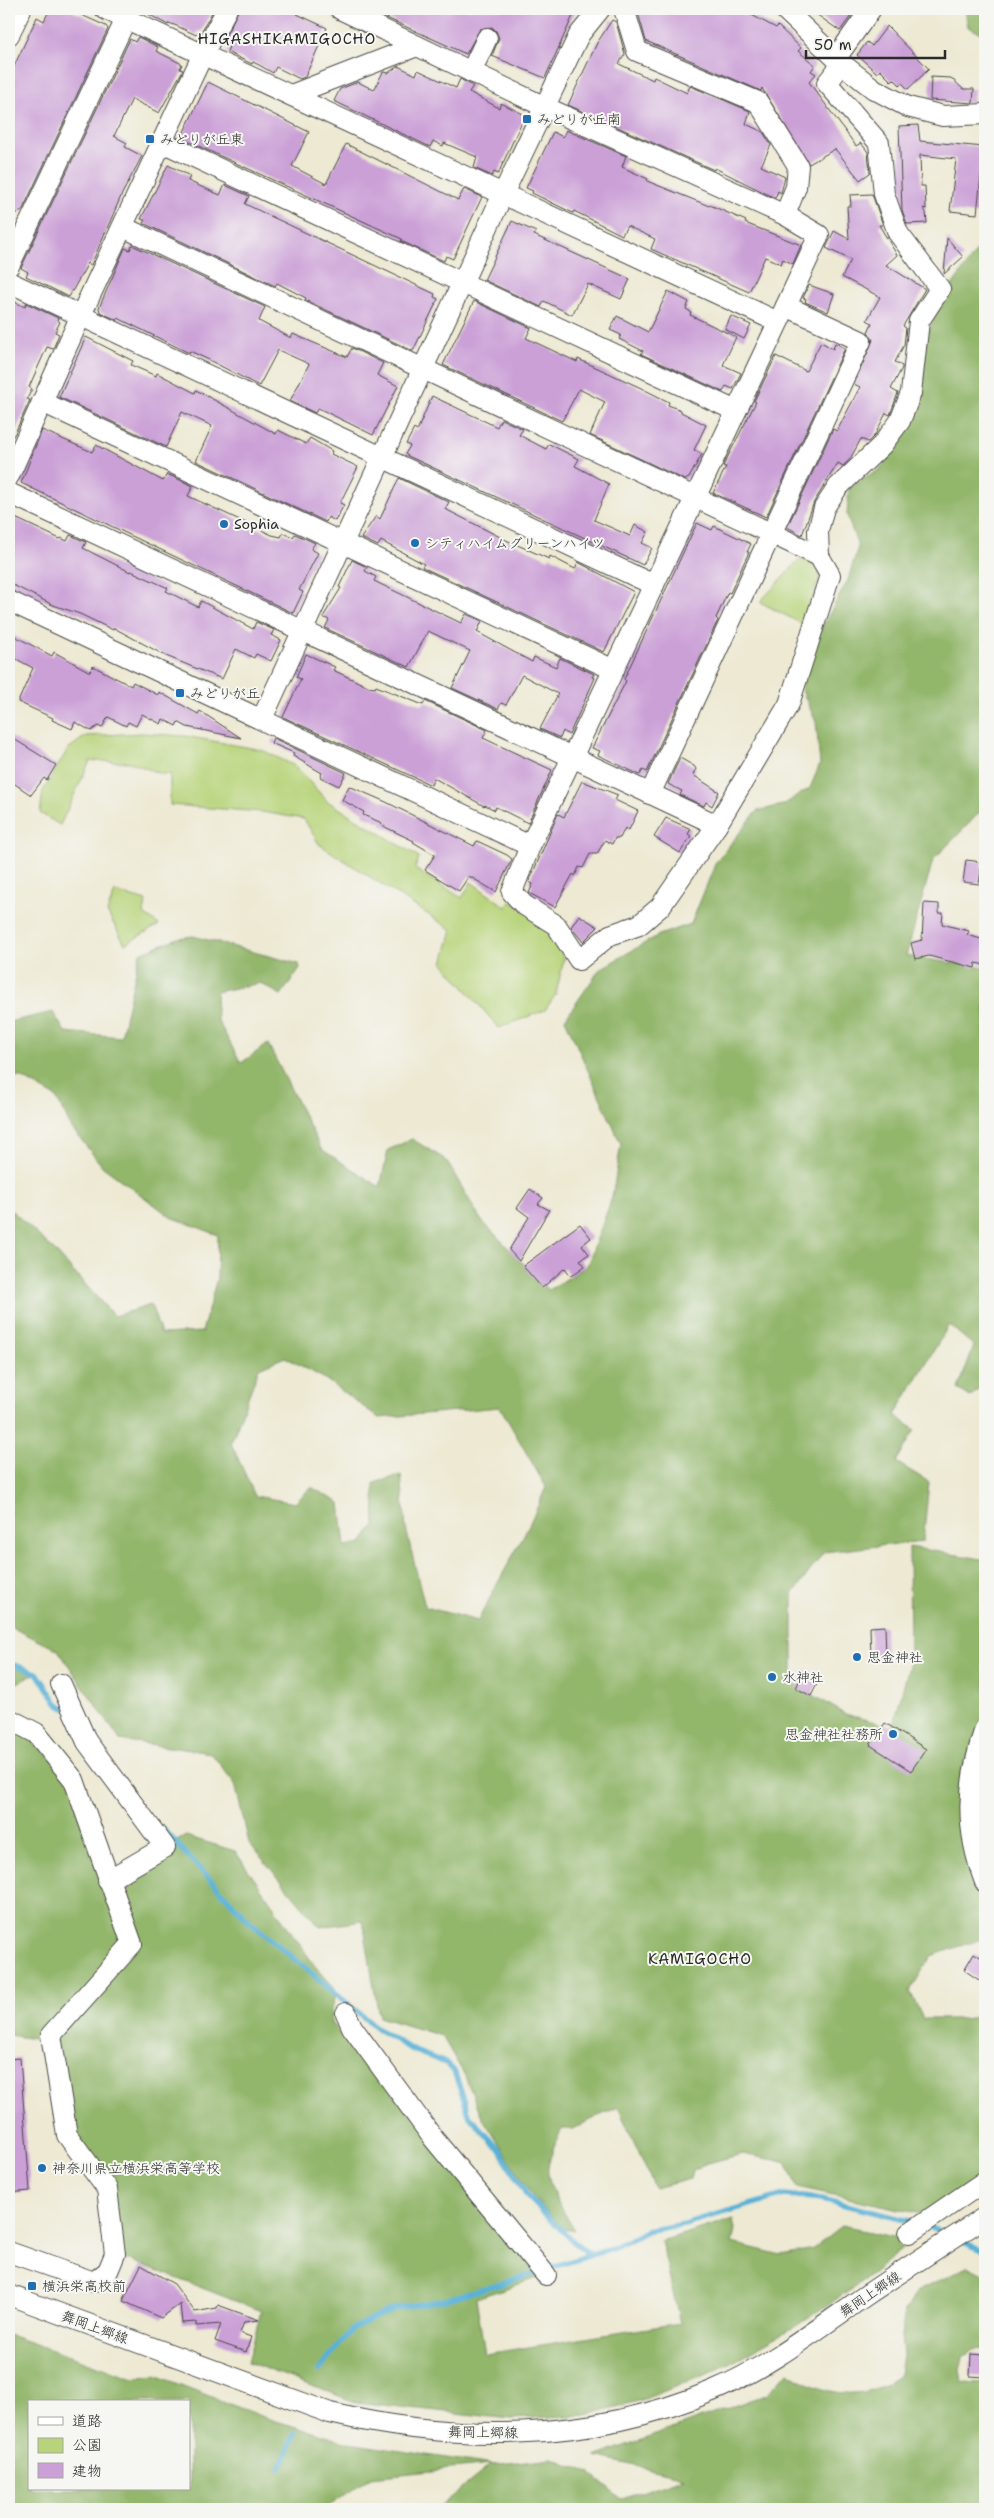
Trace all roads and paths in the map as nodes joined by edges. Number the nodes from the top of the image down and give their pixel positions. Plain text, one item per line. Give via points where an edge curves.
1 (20, 9) edge
2 (226, 9) edge
3 (340, 9) edge
4 (600, 9) edge
5 (624, 9) edge
6 (784, 9) edge
7 (871, 9) edge
8 (113, 12) edge
9 (9, 35) edge
10 (487, 38) dead end
11 (417, 46) junction
12 (203, 54) junction
13 (839, 61) junction
14 (471, 72) junction
15 (292, 95) junction
16 (545, 108) junction
17 (985, 114) edge
18 (162, 142) junction
19 (503, 194) junction
20 (785, 215) junction
21 (123, 227) junction
22 (13, 243) edge
23 (9, 266) edge
24 (9, 282) edge
25 (462, 284) junction
26 (782, 314) junction
27 (81, 315) junction
28 (423, 369) junction
29 (42, 402) junction
30 (736, 411) junction
31 (382, 457) junction
32 (9, 476) edge
33 (9, 493) edge
34 (695, 497) junction
35 (773, 534) junction
36 (343, 543) junction
37 (819, 556) junction
38 (654, 585) junction
39 (9, 601) edge
40 (303, 631) junction
41 (614, 670) junction
42 (262, 719) junction
43 (572, 757) junction
44 (650, 794) junction
45 (717, 825) junction
46 (530, 846) junction
47 (64, 1691) dead end
48 (9, 1719) edge
49 (985, 1728) edge
50 (108, 1880) junction
51 (985, 1882) edge
52 (346, 2013) dead end
53 (985, 2181) edge
54 (985, 2217) edge
55 (910, 2232) dead end
56 (9, 2252) edge
57 (542, 2270) dead end
58 (9, 2295) edge

1 - 9 street
2 - 12 street
3 - 11 street
4 - 16 street via 579,35
5 - 20 street via 637,50 758,102 798,166 796,187
6 - 13 street
7 - 13 street
8 - 12 street
8 - 22 street
10 - 14 street
11 - 14 street
11 - 15 street
12 - 15 street
12 - 18 street
13 - 17 street via 874,89 908,107 943,116
13 - 37 street via 827,83 879,143 884,194 898,233 940,288 919,321 911,393 900,421 882,445 838,487 824,508 818,531
14 - 16 street
15 - 19 street
16 - 19 street
16 - 20 street
18 - 21 street
18 - 25 street
19 - 25 street
19 - 26 street
20 - 26 street via 819,235
21 - 27 street
21 - 28 street
22 - 23 street
24 - 27 street
25 - 28 street
25 - 30 street
26 - 30 street
26 - 35 street via 861,341
27 - 29 street
27 - 31 street
28 - 31 street
28 - 34 street
29 - 32 street
29 - 36 street
30 - 34 street
31 - 36 street
31 - 38 street
33 - 40 street
34 - 35 street
34 - 38 street
35 - 37 street
35 - 44 street
36 - 40 street
36 - 41 street
37 - 45 street via 830,575 789,704
38 - 41 street
39 - 42 street
40 - 42 street
40 - 43 street
41 - 43 street
42 - 46 street
43 - 44 street
43 - 46 street
44 - 45 street
45 - 46 street via 660,907 639,925 610,935 578,960 556,925 524,906 512,892
47 - 50 street via 87,1742 166,1846
48 - 50 street via 36,1733 74,1780
49 - 51 street via 973,1768 969,1798 971,1831
50 - 56 street via 132,1944 51,2035 67,2135 107,2189 115,2254 108,2272 94,2282
52 - 57 street via 352,2027 433,2138
53 - 55 street
54 - 58 street, 舞岡上郷線 via 768,2362 712,2392 616,2422 552,2432 484,2434 426,2431 330,2413

